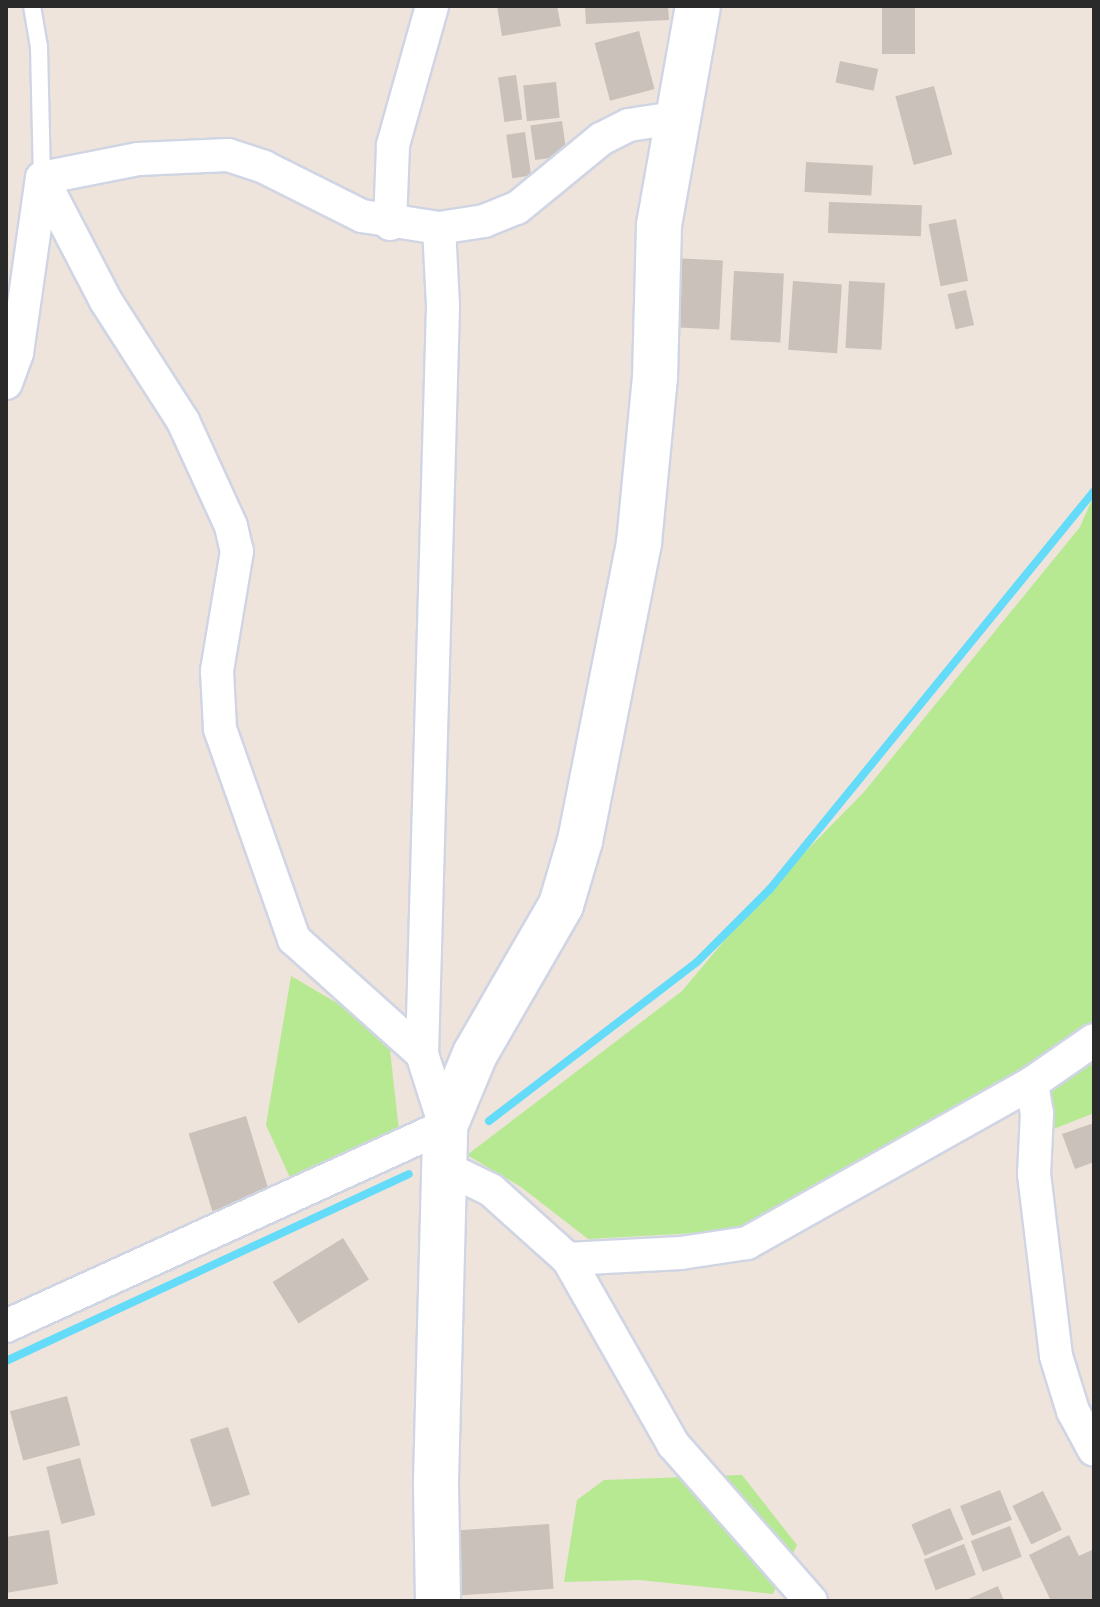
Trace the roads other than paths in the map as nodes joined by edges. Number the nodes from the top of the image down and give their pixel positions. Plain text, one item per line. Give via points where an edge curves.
1 (32, 6) edge
2 (432, 6) edge
3 (698, 6) edge
4 (675, 118) junction
5 (42, 178) junction
6 (390, 224) junction
7 (439, 228) junction
8 (6, 383) edge
9 (1094, 1040) edge
10 (422, 1054) junction
11 (1032, 1083) junction
12 (444, 1146) junction
13 (568, 1259) junction
14 (6, 1326) edge
15 (1094, 1450) edge
16 (438, 1601) edge
17 (811, 1601) edge

1 - 5 lane via 39,47
2 - 6 street via 393,145
3 - 4 street
4 - 7 street via 629,125 601,139 517,208 484,221
4 - 12 street via 659,225 655,378 639,543 580,841 561,905 475,1054
5 - 6 street via 138,159 228,155
5 - 8 street via 17,353
5 - 10 street via 106,301 183,421 231,526 237,551 217,671 220,729 294,939
6 - 7 street
7 - 10 street via 443,306
9 - 11 street
10 - 12 street
11 - 13 street via 768,1235 681,1253
11 - 15 street via 1037,1113 1034,1174 1056,1356 1073,1411
12 - 13 street
12 - 14 street
12 - 16 street
13 - 17 street via 673,1444

